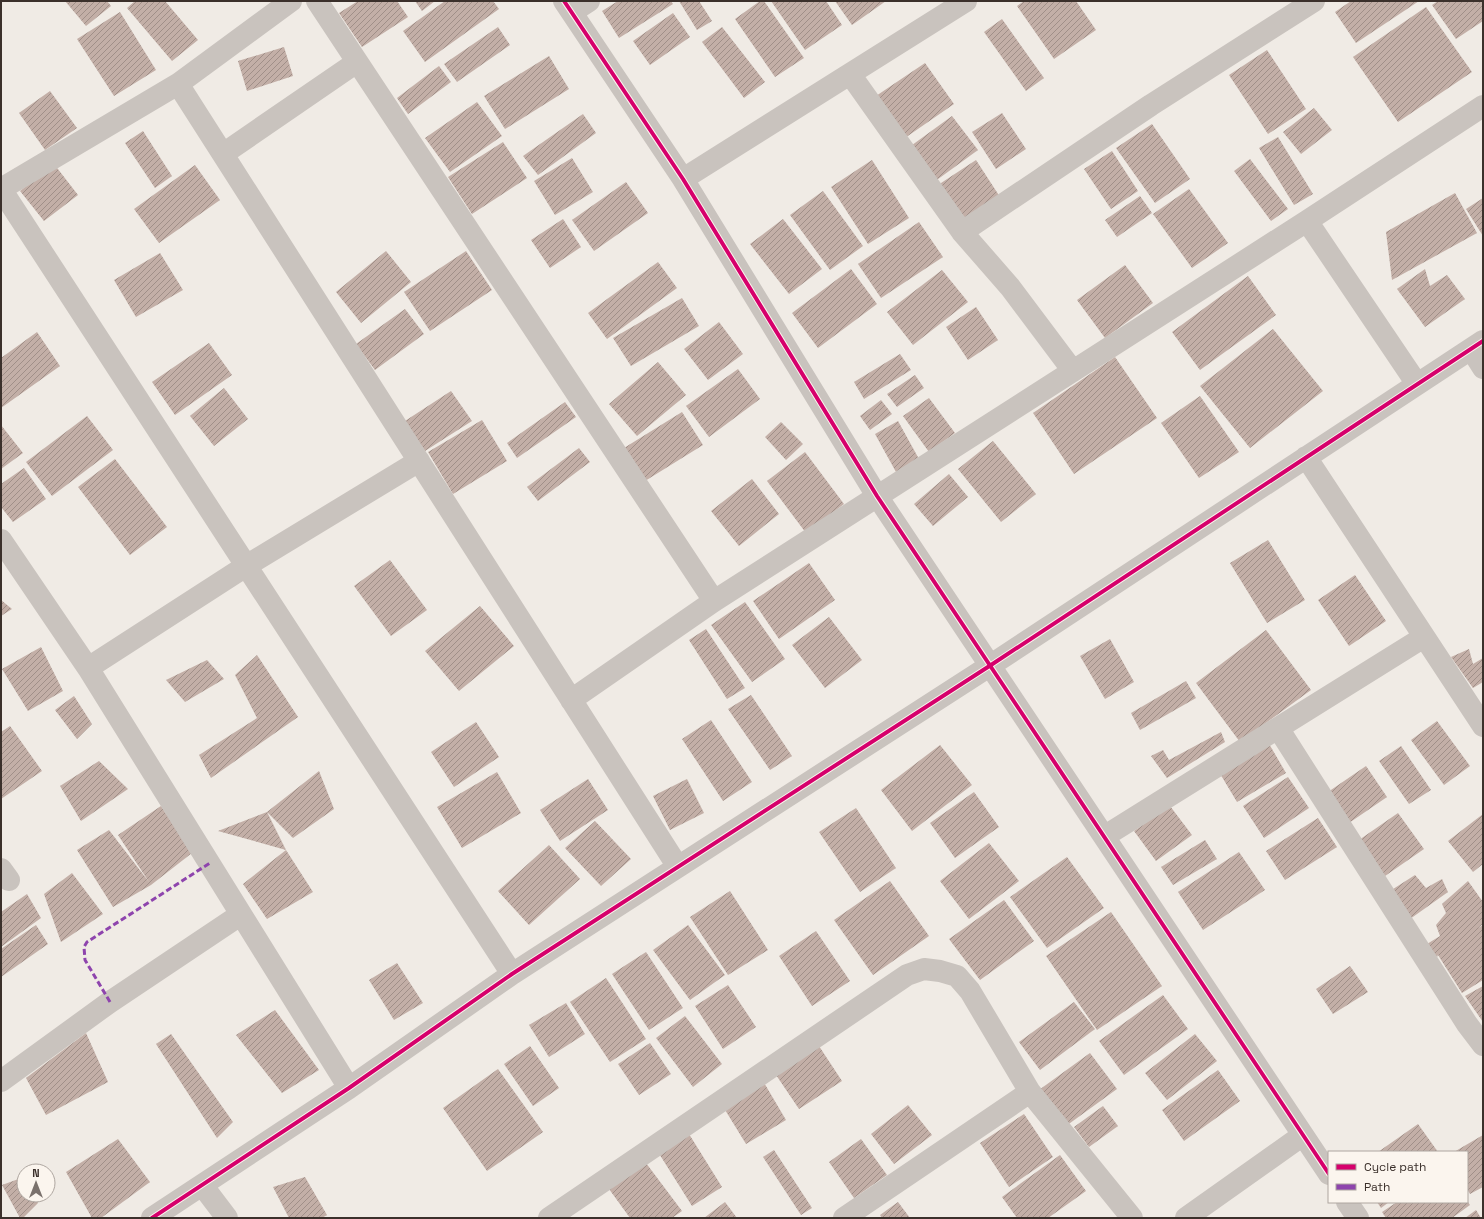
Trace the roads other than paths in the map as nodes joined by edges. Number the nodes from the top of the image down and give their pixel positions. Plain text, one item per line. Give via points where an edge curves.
1 (291, 1) edge
2 (317, 1) edge
3 (966, 1) edge
4 (1314, 1) edge
5 (575, 5) edge
6 (357, 62) junction
7 (850, 74) junction
8 (178, 84) junction
9 (1483, 106) edge
10 (223, 154) junction
11 (683, 179) junction
12 (1, 189) edge
13 (1307, 221) junction
14 (962, 232) junction
15 (1477, 345) edge
16 (1483, 368) edge
17 (1073, 371) junction
18 (1417, 384) junction
19 (1306, 457) junction
20 (419, 461) junction
21 (877, 496) junction
22 (1, 540) edge
23 (246, 566) junction
24 (714, 601) junction
25 (1424, 637) junction
26 (991, 665) junction
27 (88, 668) junction
28 (571, 700) junction
29 (1483, 726) edge
30 (1278, 728) junction
31 (1105, 836) junction
32 (678, 867) junction
33 (240, 915) junction
34 (512, 974) junction
35 (1483, 1045) edge
36 (1, 1081) edge
37 (349, 1088) junction
38 (1030, 1092) junction
39 (1303, 1135) junction
40 (1328, 1172) edge
41 (202, 1185) junction
42 (1348, 1203) edge
43 (152, 1218) edge
44 (227, 1218) edge
45 (549, 1218) edge
46 (844, 1218) edge
47 (1132, 1218) edge
48 (1186, 1218) edge
49 (1358, 1218) edge

1 - 8 street
2 - 6 street
3 - 7 street
4 - 14 street via 1151,105
5 - 11 street
6 - 10 street
6 - 24 street
7 - 11 street
7 - 14 street
8 - 10 street
8 - 12 street
9 - 13 street
10 - 20 street
11 - 21 street
12 - 23 street
13 - 17 street
13 - 18 street
14 - 17 street via 1010,288
15 - 16 street
15 - 18 street
17 - 21 street
18 - 19 street
19 - 25 street
19 - 26 street
20 - 23 street
20 - 28 street
21 - 24 street
21 - 26 street
22 - 27 street
23 - 27 street
23 - 34 street
24 - 28 street
25 - 29 street
25 - 30 street
26 - 31 street
26 - 32 street
27 - 33 street via 210,862
28 - 32 street
30 - 31 street
30 - 35 street via 1467,1024
31 - 39 street
32 - 34 street
33 - 36 street via 110,1002
33 - 37 street
34 - 37 street
37 - 41 street
38 - 45 street via 970,991 957,976 924,969 907,974
38 - 46 street
38 - 47 street
39 - 40 street
39 - 48 street
41 - 43 street
41 - 44 street
42 - 49 street

